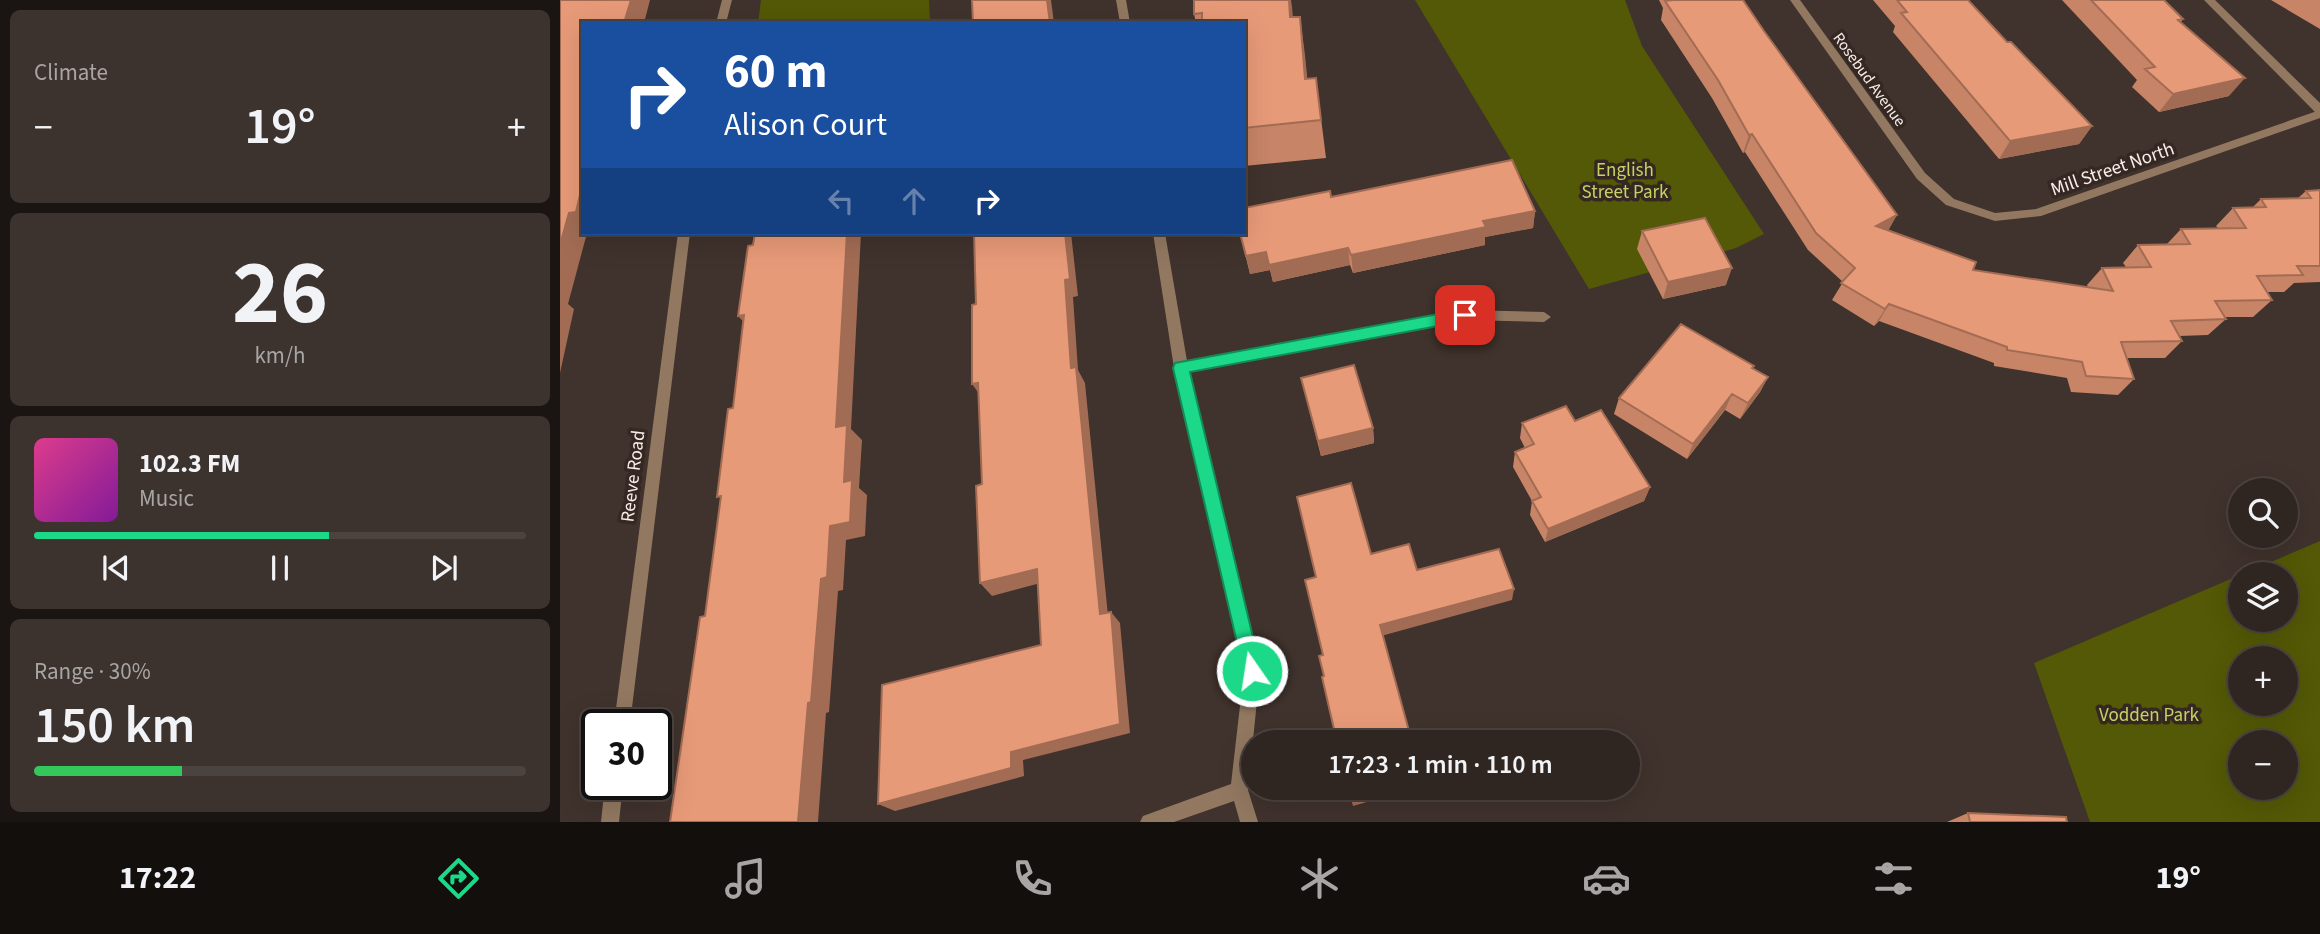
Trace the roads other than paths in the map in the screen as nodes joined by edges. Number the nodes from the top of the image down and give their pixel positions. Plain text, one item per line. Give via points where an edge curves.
1 (727, 0) edge
2 (1121, 0) edge
3 (1795, 0) edge
4 (2209, 0) edge
5 (722, 21) edge
6 (1125, 21) edge
7 (2320, 112) edge
8 (1922, 176) joint
9 (684, 235) edge
10 (1159, 235) edge
11 (1544, 317) dead end
12 (1181, 368) junction
13 (624, 709) edge
14 (1239, 790) junction
15 (612, 800) edge
16 (610, 822) edge
17 (1149, 822) edge
18 (1249, 822) edge

1 - 5 street
2 - 6 street
3 - 8 street, Rosebud Avenue
4 - 7 street
7 - 8 street, Mill Street North via 2037,213 1995,217 1950,202
9 - 13 street, Reeve Road
10 - 12 street
11 - 12 street via 1465,315
12 - 14 street via 1252,671
14 - 17 street
14 - 18 street
15 - 16 street

